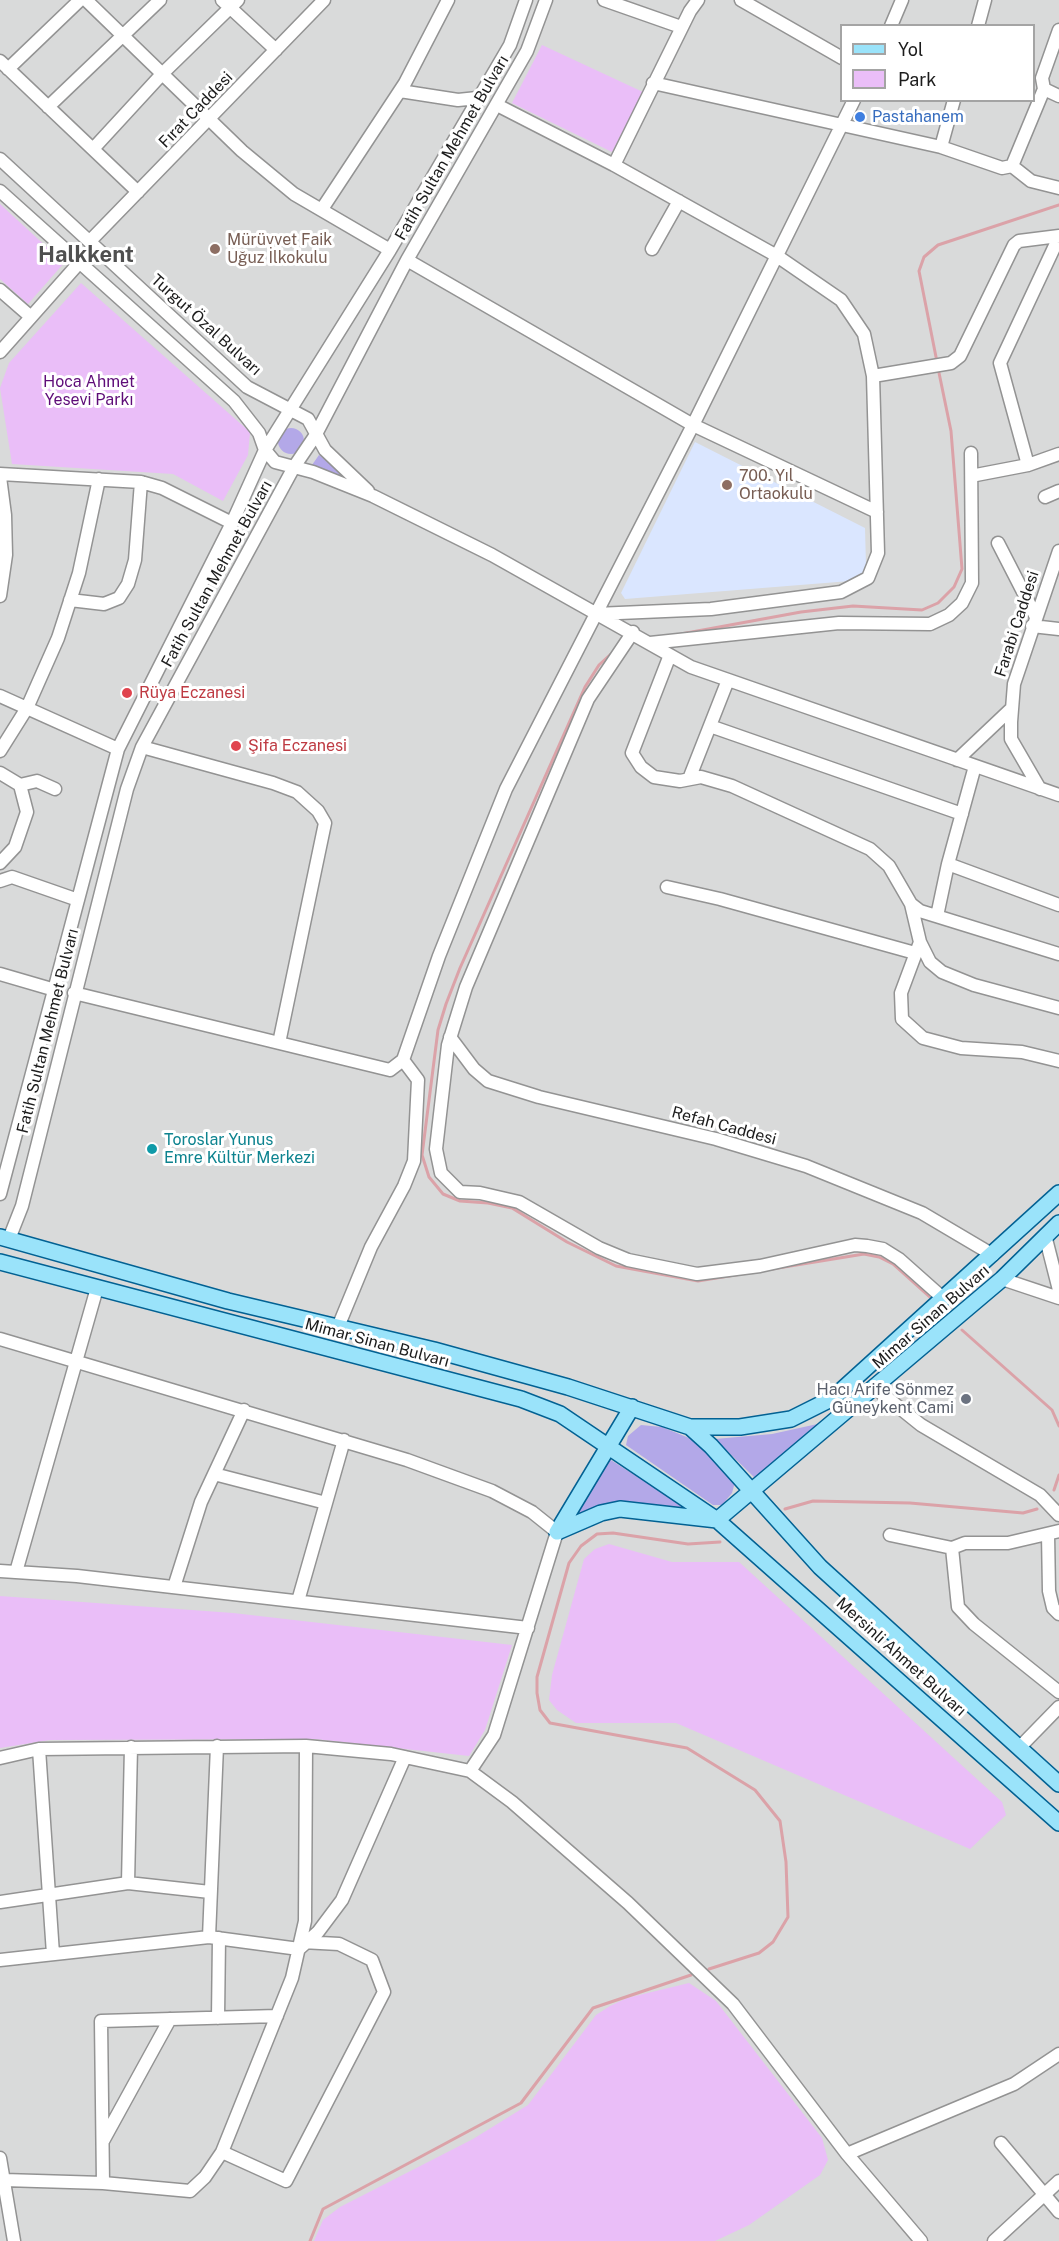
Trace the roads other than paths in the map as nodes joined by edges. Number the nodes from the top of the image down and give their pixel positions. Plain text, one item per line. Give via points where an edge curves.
1 (80, 0) edge
2 (86, 0) edge
3 (160, 0) edge
4 (324, 0) edge
5 (448, 0) edge
6 (526, 0) edge
7 (546, 0) edge
8 (604, 0) edge
9 (698, 0) edge
10 (741, 0) edge
11 (902, 0) edge
12 (985, 0) edge
13 (230, 3) edge
14 (892, 24) edge
15 (979, 24) edge
16 (681, 27) junction
17 (1059, 30) edge
18 (122, 35) junction
19 (276, 50) junction
20 (840, 57) edge
21 (4, 65) edge
22 (162, 74) junction
23 (653, 83) junction
24 (1044, 88) junction
25 (400, 91) junction
26 (1059, 96) edge
27 (477, 98) junction
28 (853, 102) edge
29 (953, 102) edge
30 (497, 105) junction
31 (48, 107) junction
32 (210, 119) junction
33 (842, 124) junction
34 (941, 147) junction
35 (93, 149) junction
36 (0, 159) edge
37 (614, 165) junction
38 (1012, 166) junction
39 (1059, 188) edge
40 (0, 191) edge
41 (138, 192) junction
42 (679, 201) junction
43 (322, 209) junction
44 (1059, 237) edge
45 (90, 241) junction
46 (652, 249) dead end
47 (390, 250) junction
48 (777, 256) junction
49 (407, 260) junction
50 (79, 263) junction
51 (0, 290) edge
52 (31, 317) junction
53 (0, 352) edge
54 (873, 376) junction
55 (290, 411) junction
56 (693, 425) junction
57 (315, 436) junction
58 (265, 450) junction
59 (971, 453) dead end
60 (1059, 454) edge
61 (1028, 465) junction
62 (294, 467) junction
63 (0, 475) edge
64 (976, 475) dead end
65 (99, 479) junction
66 (141, 482) junction
67 (1059, 491) edge
68 (374, 496) junction
69 (1045, 497) dead end
70 (877, 512) junction
71 (232, 524) junction
72 (998, 543) dead end
73 (1059, 551) edge
74 (0, 596) edge
75 (70, 600) junction
76 (595, 614) junction
77 (1034, 622) junction
78 (1059, 629) edge
79 (633, 632) junction
80 (650, 643) junction
81 (670, 655) junction
82 (728, 680) junction
83 (0, 696) edge
84 (27, 708) junction
85 (1012, 708) junction
86 (710, 726) junction
87 (142, 747) junction
88 (118, 749) junction
89 (0, 751) edge
90 (957, 760) junction
91 (975, 766) junction
92 (0, 773) edge
93 (688, 780) junction
94 (20, 785) junction
95 (55, 789) dead end
96 (1040, 789) junction
97 (1059, 795) edge
98 (962, 814) junction
99 (0, 863) edge
100 (948, 864) junction
101 (0, 881) edge
102 (667, 887) dead end
103 (78, 900) junction
104 (911, 904) junction
105 (1059, 905) edge
106 (937, 916) junction
107 (917, 947) junction
108 (1059, 954) edge
109 (0, 974) edge
110 (55, 990) junction
111 (74, 993) junction
112 (1059, 1008) edge
113 (450, 1037) junction
114 (279, 1043) junction
115 (403, 1060) junction
116 (1059, 1061) edge
117 (0, 1194) edge
118 (1059, 1194) edge
119 (1059, 1223) edge
120 (1045, 1235) junction
121 (4, 1238) edge
122 (993, 1255) junction
123 (1, 1264) edge
124 (1002, 1279) junction
125 (97, 1288) junction
126 (1059, 1290) edge
127 (1059, 1298) edge
128 (944, 1299) junction
129 (338, 1327) junction
130 (0, 1338) edge
131 (76, 1360) junction
132 (875, 1388) junction
133 (632, 1407) junction
134 (244, 1410) junction
135 (690, 1427) junction
136 (344, 1440) junction
137 (609, 1445) junction
138 (214, 1474) junction
139 (751, 1491) junction
140 (326, 1503) junction
141 (1059, 1515) edge
142 (717, 1520) junction
143 (557, 1532) junction
144 (1053, 1532) edge
145 (890, 1535) dead end
146 (952, 1548) junction
147 (0, 1571) edge
148 (16, 1572) junction
149 (174, 1587) junction
150 (298, 1601) junction
151 (1059, 1614) edge
152 (528, 1628) junction
153 (1059, 1692) edge
154 (1059, 1707) edge
155 (217, 1746) junction
156 (306, 1746) junction
157 (131, 1747) junction
158 (1019, 1748) junction
159 (39, 1749) junction
160 (405, 1757) junction
161 (0, 1758) edge
162 (470, 1771) junction
163 (1059, 1784) edge
164 (1059, 1823) edge
165 (128, 1882) junction
166 (210, 1892) junction
167 (49, 1895) junction
168 (0, 1902) edge
169 (214, 1937) junction
170 (302, 1944) junction
171 (53, 1954) junction
172 (0, 1960) edge
173 (277, 2016) junction
174 (218, 2018) junction
175 (170, 2019) junction
176 (1059, 2054) edge
177 (103, 2142) junction
178 (1001, 2143) dead end
179 (222, 2151) junction
180 (848, 2154) junction
181 (0, 2158) edge
182 (4, 2180) junction
183 (1059, 2181) edge
184 (103, 2183) junction
185 (1044, 2194) junction
186 (1059, 2212) edge
187 (14, 2241) edge
188 (921, 2241) edge
189 (994, 2241) edge

1 - 21 street
2 - 18 street
3 - 18 street
4 - 19 street, Fırat Caddesi
5 - 25 street
6 - 27 street, Fatih Sultan Mehmet Bulvarı via 510,45
7 - 30 street, Fatih Sultan Mehmet Bulvarı via 527,51
8 - 16 street
9 - 16 street
10 - 20 street
11 - 14 street
12 - 15 street
13 - 19 street
13 - 22 street
16 - 23 street
17 - 24 street via 1042,78
18 - 22 street
18 - 31 street
19 - 32 street, Fırat Caddesi
21 - 31 street
22 - 32 street
22 - 35 street
23 - 33 street
23 - 37 street
24 - 26 street
24 - 38 street
25 - 27 street via 458,100
25 - 43 street
27 - 47 street, Fatih Sultan Mehmet Bulvarı
28 - 33 street
29 - 34 street
30 - 37 street
30 - 49 street, Fatih Sultan Mehmet Bulvarı
31 - 35 street
32 - 41 street, Fırat Caddesi
32 - 43 street via 294,194
33 - 34 street
33 - 48 street
34 - 38 street via 1002,168
35 - 41 street
36 - 45 street, Turgut Özal Bulvarı
37 - 42 street
38 - 39 street via 1031,181
40 - 50 street
41 - 45 street, Fırat Caddesi
42 - 46 street
42 - 48 street
43 - 47 street
44 - 54 street via 1014,244 960,356 946,364
44 - 61 street via 1000,363
45 - 55 street, Turgut Özal Bulvarı via 247,387
47 - 55 street, Fatih Sultan Mehmet Bulvarı
48 - 54 street via 841,300 864,334
48 - 56 street
49 - 56 street
49 - 57 street, Fatih Sultan Mehmet Bulvarı
50 - 52 street
50 - 58 street via 234,401 259,433
51 - 52 street
52 - 53 street
54 - 70 street
55 - 57 street, Turgut Özal Bulvarı via 308,418
55 - 58 street, Fatih Sultan Mehmet Bulvarı
56 - 70 street
56 - 76 street
57 - 62 street, Fatih Sultan Mehmet Bulvarı
57 - 68 street, Turgut Özal Bulvarı via 324,450
58 - 62 street via 275,462
58 - 71 street, Fatih Sultan Mehmet Bulvarı
59 - 80 street via 972,583 962,603 949,615 930,624 839,623
60 - 61 street
61 - 64 street
62 - 68 street
62 - 87 street, Fatih Sultan Mehmet Bulvarı
63 - 65 street
63 - 74 street via 6,555
65 - 66 street
65 - 75 street
66 - 71 street via 162,488
66 - 75 street via 135,560 128,584 119,598 104,604
67 - 69 street
68 - 76 street via 492,555
70 - 76 street via 878,553 868,578 841,592 711,609
71 - 88 street, Fatih Sultan Mehmet Bulvarı
72 - 77 street
73 - 77 street, Farabi Caddesi
75 - 84 street
76 - 79 street
76 - 115 street via 506,789 439,956
77 - 78 street
77 - 85 street, Farabi Caddesi via 1014,684
79 - 80 street
79 - 113 street via 588,699 466,987
80 - 81 street
81 - 82 street
81 - 93 street via 632,753 654,777
82 - 86 street
82 - 90 street
83 - 84 street
84 - 88 street
84 - 89 street
85 - 90 street
85 - 96 street, Farabi Caddesi via 1011,739
86 - 93 street
86 - 98 street
87 - 111 street, Fatih Sultan Mehmet Bulvarı via 127,789
87 - 114 street via 297,792 326,823
88 - 103 street, Fatih Sultan Mehmet Bulvarı
90 - 91 street
91 - 96 street
91 - 98 street
92 - 94 street
93 - 104 street via 701,777 732,786 870,849 889,866
94 - 95 street via 38,781
94 - 99 street via 27,812 15,847
96 - 97 street
98 - 100 street
100 - 105 street
100 - 106 street
101 - 103 street via 12,877
102 - 107 street
103 - 110 street, Fatih Sultan Mehmet Bulvarı
104 - 106 street
104 - 107 street
106 - 108 street
107 - 112 street via 942,972 974,985
107 - 116 street via 901,993 902,1019 923,1038 961,1048 1022,1052
109 - 110 street
110 - 117 street, Fatih Sultan Mehmet Bulvarı
111 - 114 street
111 - 121 street, Fatih Sultan Mehmet Bulvarı via 22,1206
113 - 122 street, Refah Caddesi via 488,1081 806,1166 922,1213
113 - 128 street via 436,1149 441,1173 460,1192 519,1202 599,1248 628,1260 681,1273 731,1271 855,1245 883,1249
114 - 115 street via 390,1070
115 - 129 street via 418,1080 414,1161 370,1247
118 - 122 main road, Mimar Sinan Bulvarı
119 - 120 main road, Mimar Sinan Bulvarı
120 - 124 main road, Mimar Sinan Bulvarı
120 - 126 street
121 - 123 main road via 10,1252
121 - 129 main road, Mimar Sinan Bulvarı via 228,1301
122 - 128 main road, Mimar Sinan Bulvarı
123 - 125 main road, Mimar Sinan Bulvarı
124 - 127 street
124 - 132 main road, Mimar Sinan Bulvarı
125 - 131 street
125 - 137 main road, Mimar Sinan Bulvarı via 521,1399 560,1414
128 - 135 main road, Mimar Sinan Bulvarı via 822,1404 791,1419 740,1427
129 - 133 main road, Mimar Sinan Bulvarı via 568,1386
130 - 131 street
131 - 134 street
131 - 148 street
132 - 139 main road, Mimar Sinan Bulvarı
132 - 141 street via 921,1425 1040,1494
133 - 135 main road, Mimar Sinan Bulvarı
133 - 137 main road
134 - 136 street
134 - 138 street
135 - 139 main road, Mimar Sinan Bulvarı
136 - 140 street
136 - 143 street via 492,1491 532,1512
137 - 142 main road, Mimar Sinan Bulvarı
137 - 143 main road
138 - 140 street
138 - 149 street
139 - 142 main road
139 - 158 main road, Mersinli Ahmet Bulvarı via 820,1567
140 - 150 street
142 - 143 main road via 620,1509
142 - 164 main road, Mersinli Ahmet Bulvarı
143 - 152 street
144 - 146 street
144 - 151 street via 1049,1591 1053,1608
145 - 146 street
146 - 153 street via 958,1607
147 - 148 street
148 - 149 street
149 - 150 street
150 - 152 street
152 - 162 street via 494,1735
154 - 158 street
155 - 156 street
155 - 157 street
155 - 166 street
156 - 160 street
156 - 170 street
157 - 159 street
157 - 165 street
158 - 163 main road, Mersinli Ahmet Bulvarı
159 - 161 street
159 - 167 street
160 - 162 street
160 - 170 street via 342,1899 318,1932
162 - 180 street via 512,1802 628,1903 733,2004
165 - 166 street
165 - 167 street
166 - 169 street
167 - 168 street
167 - 171 street
169 - 170 street
169 - 171 street
169 - 174 street
170 - 173 street
170 - 179 street via 339,1944 372,1960 384,1992 286,2181
171 - 172 street
173 - 174 street
173 - 179 street
174 - 175 street
175 - 177 street
175 - 177 street via 101,2021
176 - 180 street via 1014,2084
177 - 184 street
178 - 185 street
179 - 184 street via 190,2191
180 - 188 street
181 - 182 street
182 - 184 street
182 - 187 street
183 - 185 street
185 - 186 street
185 - 189 street

